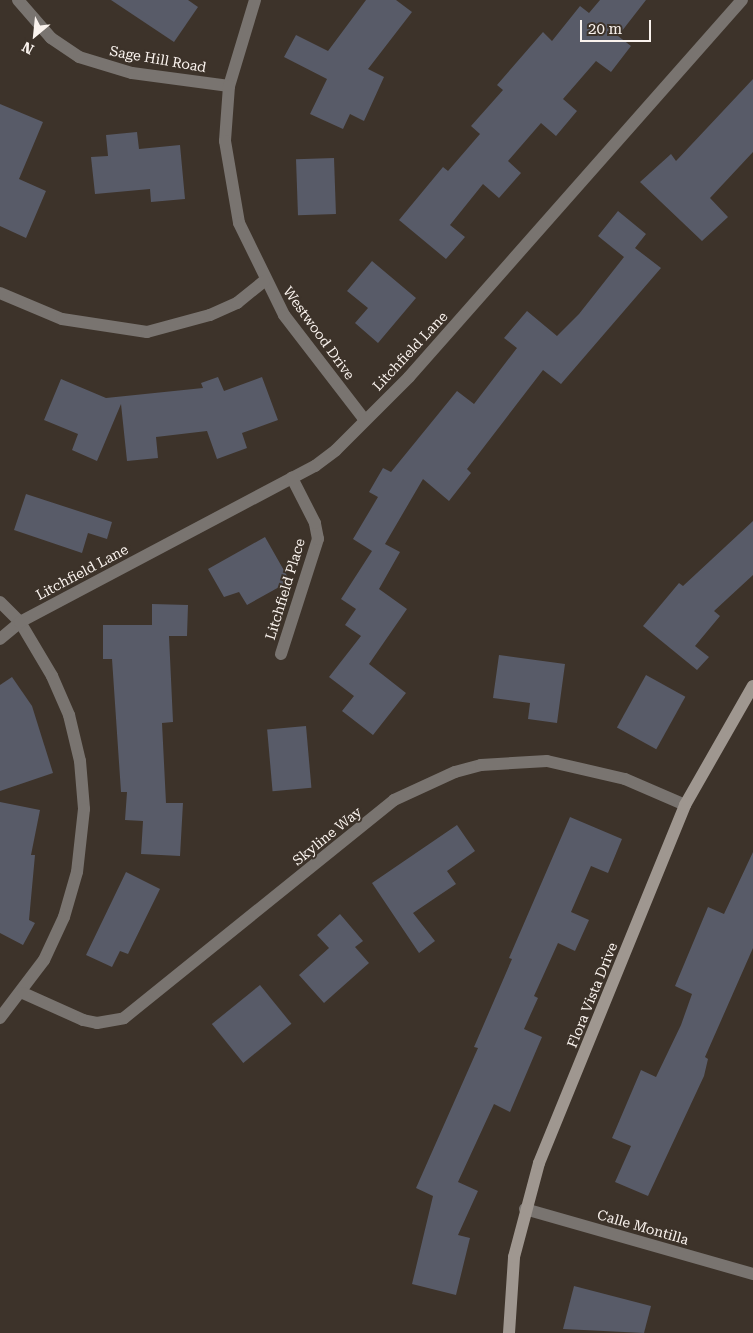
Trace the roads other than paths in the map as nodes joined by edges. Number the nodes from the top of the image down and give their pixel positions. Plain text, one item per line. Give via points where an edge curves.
1 (18, 0) edge
2 (255, 0) edge
3 (742, 0) edge
4 (229, 86) junction
5 (264, 281) junction
6 (0, 293) edge
7 (364, 419) junction
8 (292, 478) junction
9 (0, 602) edge
10 (20, 622) junction
11 (0, 639) edge
12 (281, 654) dead end
13 (753, 686) edge
14 (685, 805) junction
15 (23, 993) junction
16 (0, 1018) edge
17 (525, 1208) junction
18 (753, 1274) edge
19 (509, 1333) edge

1 - 4 street, Sage Hill Road via 51,38 79,57 132,73
2 - 4 street, Westwood Drive
3 - 7 street, Litchfield Lane via 409,377
4 - 5 street, Westwood Drive via 225,141 230,185 239,223
5 - 6 street via 237,303 210,315 147,332 62,320
5 - 7 street, Westwood Drive via 284,315
7 - 8 street, Litchfield Lane via 336,450
8 - 10 street, Litchfield Lane
8 - 12 street, Litchfield Place via 315,523 318,539
9 - 10 street
10 - 11 street, Litchfield Lane
10 - 15 street via 52,676 69,715 80,762 84,809 77,872 64,918
13 - 14 street, Flora Vista Drive
14 - 15 street, Skyline Way via 625,779 547,761 481,765 455,772 394,800 124,1018 90,1022
14 - 17 street, Flora Vista Drive
15 - 16 street
17 - 18 street, Calle Montilla
17 - 19 street, Flora Vista Drive via 514,1257

